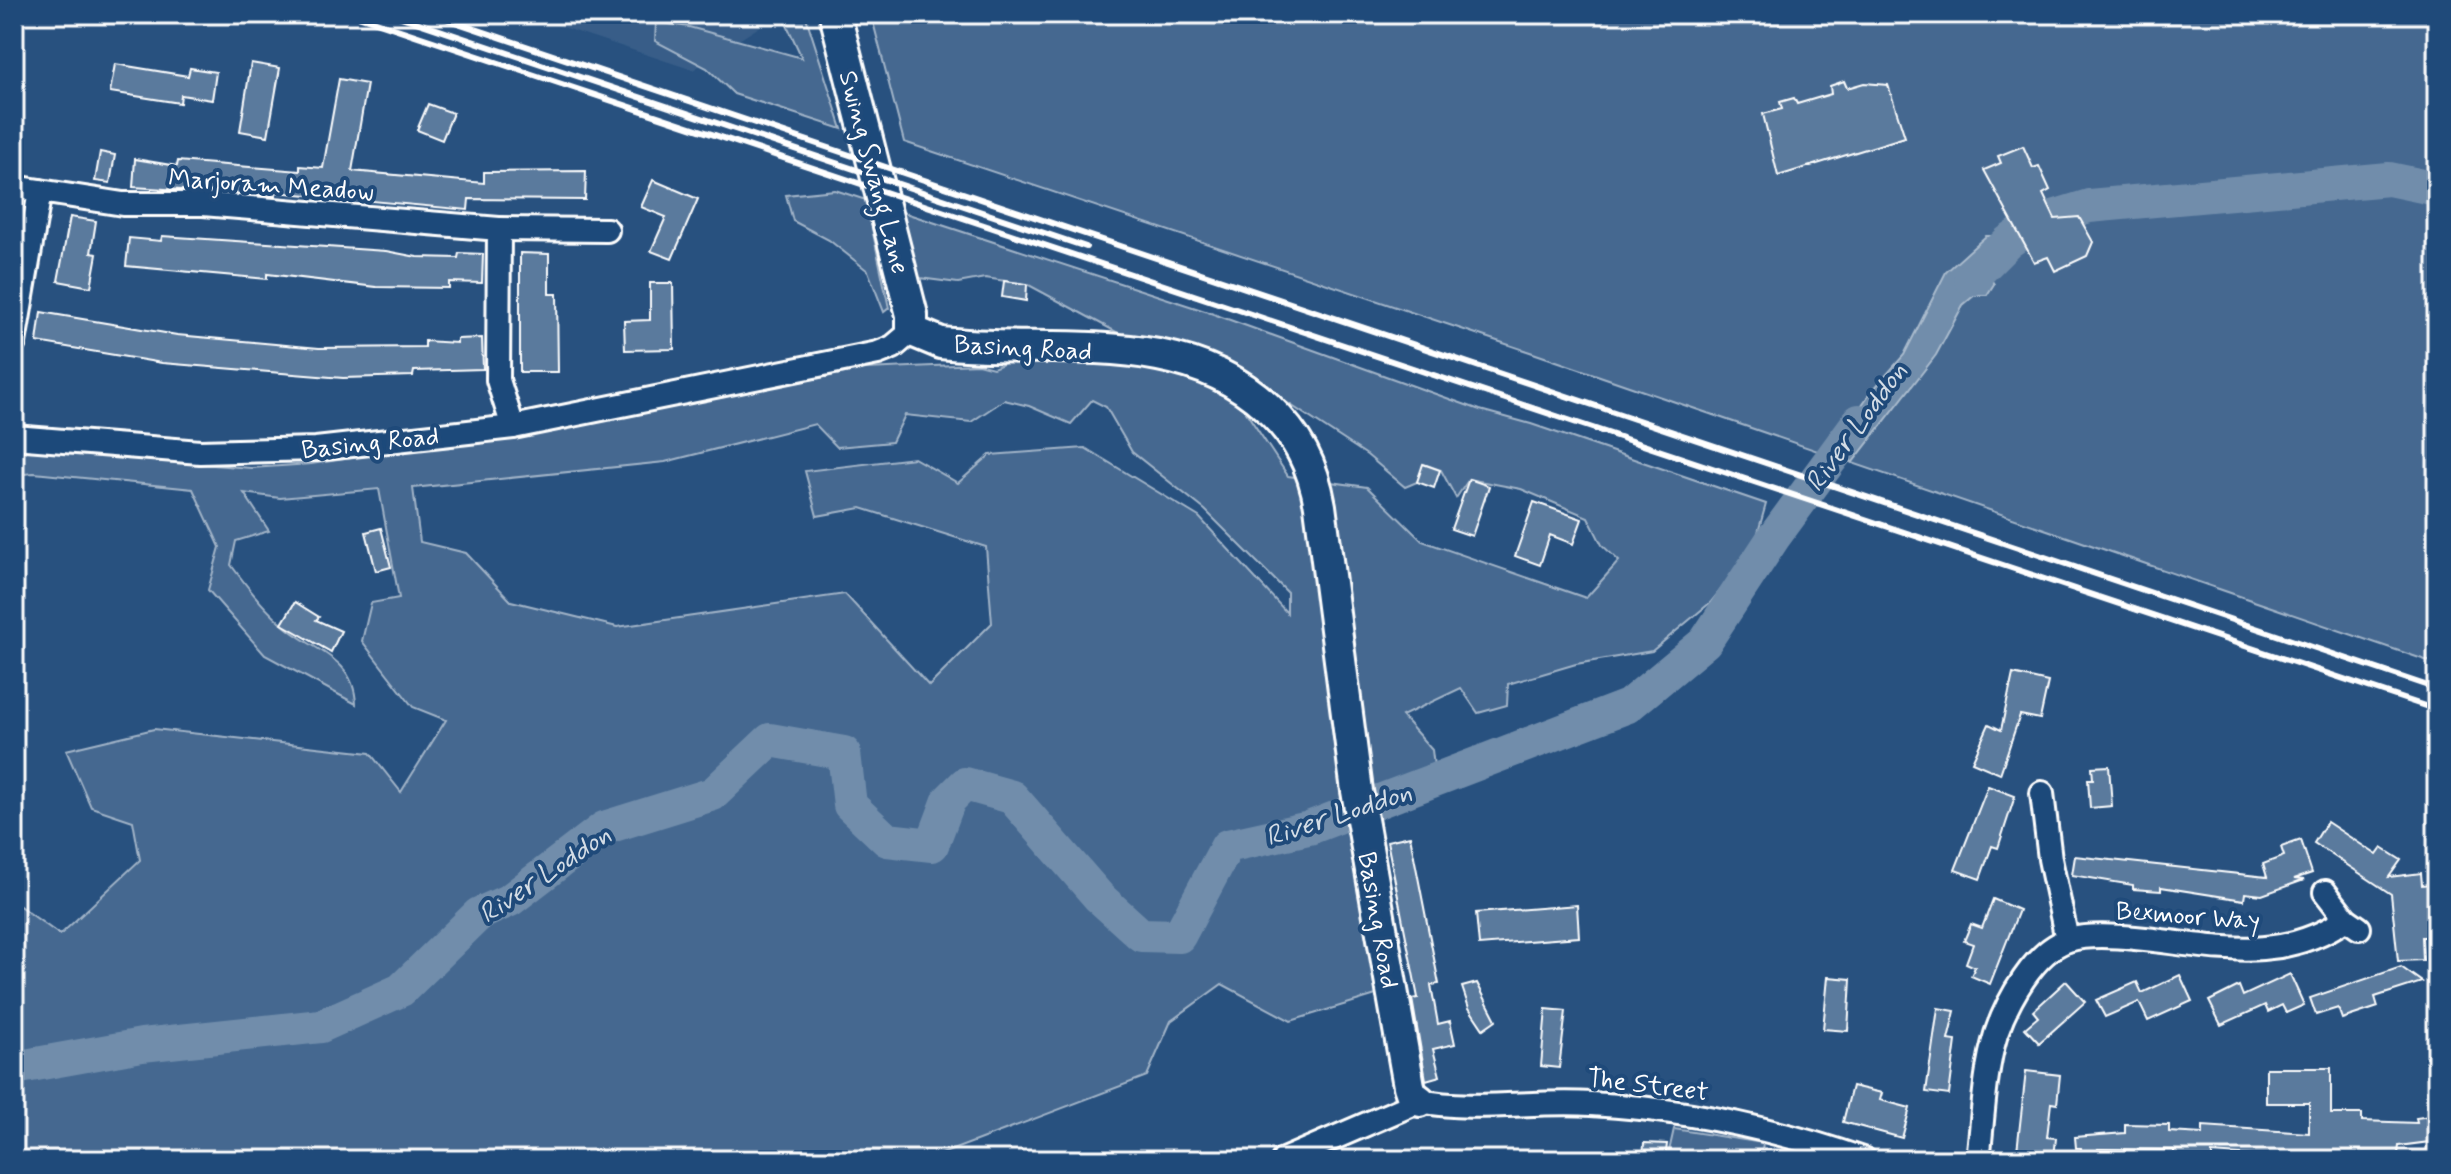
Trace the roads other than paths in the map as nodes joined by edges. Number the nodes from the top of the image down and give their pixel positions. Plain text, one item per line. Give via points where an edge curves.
1 (835, 14) edge
2 (14, 187) edge
3 (40, 191) junction
4 (499, 229) junction
5 (607, 230) dead end
6 (912, 331) junction
7 (14, 343) edge
8 (513, 427) junction
9 (14, 437) edge
10 (2042, 793) dead end
11 (2325, 892) dead end
12 (2067, 940) junction
13 (1420, 1101) junction
14 (1283, 1160) edge
15 (1865, 1160) edge
16 (1978, 1160) edge

1 - 6 street, Swing Swang Lane
2 - 3 street, Marjoram Meadow
3 - 4 street, Marjoram Meadow via 123,204 203,204
3 - 7 street
4 - 5 street, Marjoram Meadow
4 - 8 street via 498,380
6 - 8 street, Basing Road via 878,353
6 - 13 street, Basing Road via 941,343 1161,354 1202,365 1233,380 1280,419 1311,464 1357,791 1409,1086
8 - 9 street, Basing Road via 265,453 115,448
10 - 12 street
11 - 12 street, Bexmoor Way via 2353,924 2293,945 2261,950 2116,936
12 - 16 street via 2023,978 2007,1006 1995,1037
13 - 14 street
13 - 15 street, The Street via 1442,1106 1592,1104 1698,1116

